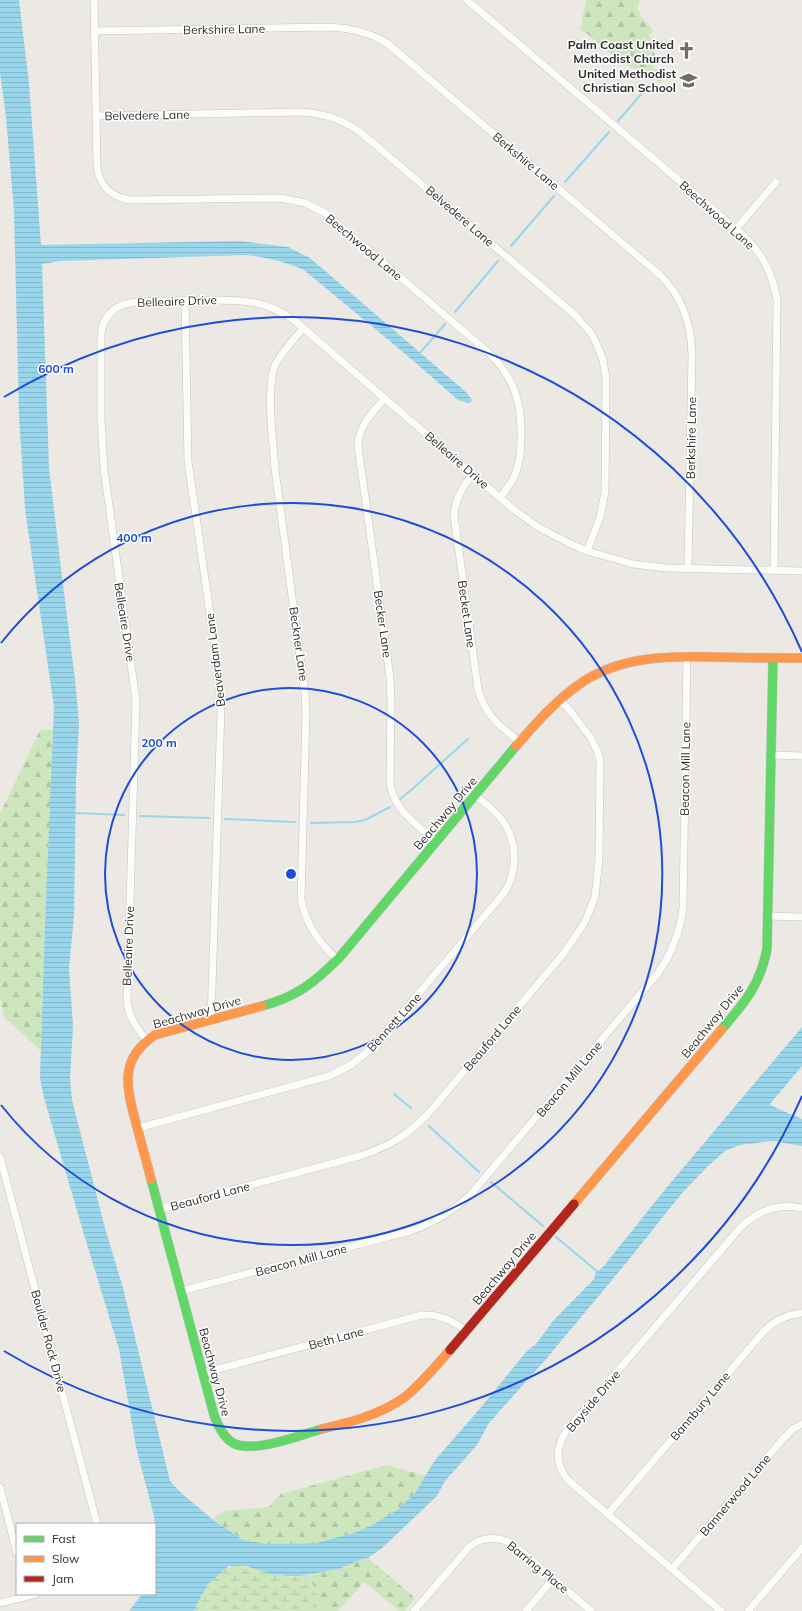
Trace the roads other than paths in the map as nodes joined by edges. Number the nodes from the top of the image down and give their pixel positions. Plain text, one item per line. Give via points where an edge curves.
1 (94, 0) edge
2 (467, 0) edge
3 (94, 31) junction
4 (96, 116) junction
5 (776, 182) dead end
6 (736, 229) junction
7 (184, 301) junction
8 (303, 328) junction
9 (385, 398) junction
10 (472, 475) junction
11 (500, 498) junction
12 (587, 551) junction
13 (688, 568) junction
14 (774, 570) junction
15 (802, 570) edge
16 (687, 656) junction
17 (773, 658) junction
18 (802, 658) edge
19 (559, 699) junction
20 (520, 742) junction
21 (772, 755) junction
22 (802, 756) edge
23 (475, 795) junction
24 (437, 842) junction
25 (769, 916) junction
26 (802, 917) edge
27 (337, 959) junction
28 (211, 1020) junction
29 (146, 1041) junction
30 (138, 1128) junction
31 (0, 1157) edge
32 (802, 1208) edge
33 (160, 1209) junction
34 (181, 1291) junction
35 (802, 1313) edge
36 (466, 1331) junction
37 (203, 1373) junction
38 (802, 1424) edge
39 (0, 1487) edge
40 (608, 1514) junction
41 (97, 1523) edge
42 (16, 1548) edge
43 (802, 1548) edge
44 (672, 1569) junction
45 (553, 1579) junction
46 (28, 1595) edge
47 (0, 1604) edge
48 (414, 1611) edge
49 (526, 1611) edge
50 (591, 1611) edge
51 (722, 1611) edge
52 (748, 1611) edge

1 - 3 street, Beechwood Lane
2 - 6 street, Beechwood Lane
3 - 4 street, Beechwood Lane
3 - 13 street, Berkshire Lane via 329,27 371,35 388,44 660,275 682,304 691,334
4 - 11 street, Beechwood Lane via 99,176 104,187 114,196 141,200 280,198 305,203 329,217 491,355 507,374 514,389 522,420 518,469
4 - 12 street, Belvedere Lane via 299,112 336,118 366,136 575,315 591,333 597,345 605,370 607,390 605,492 600,517
5 - 6 street
6 - 14 street, Beechwood Lane via 754,246 764,261 773,280 777,300
7 - 8 street, Belleaire Drive via 256,302 282,312
7 - 28 street, Beaverdam Lane via 188,461 218,669 221,710
7 - 29 street, Belleaire Drive via 122,304 108,315 101,334 104,469 136,700 127,1002 130,1017
8 - 9 street, Belleaire Drive
8 - 27 street, Beckner Lane via 281,356 273,371 272,439 305,694 301,899 315,936
9 - 10 street, Belleaire Drive
9 - 24 street, Becker Lane via 364,424 358,446 390,672 390,783 392,796 403,813
10 - 11 street, Belleaire Drive
10 - 20 street, Becket Lane via 459,493 454,515 478,689 490,716
11 - 12 street, Belleaire Drive via 538,527
12 - 13 street, Belleaire Drive via 633,564
13 - 14 street, Belleaire Drive
14 - 15 street, Belleaire Drive
16 - 17 street, Beachway Drive
16 - 19 street, Beachway Drive via 659,657 613,667 584,681
16 - 34 street, Beacon Mill Lane via 683,908 673,948 658,973 471,1194 450,1213 410,1231
17 - 18 street, Beachway Drive
17 - 21 street, Beachway Drive
19 - 20 street, Beachway Drive
19 - 33 street, Beauford Lane via 591,738 598,753 600,774 599,859 595,897 586,922 564,953 428,1114 402,1138 360,1156
20 - 23 street, Beachway Drive
21 - 22 street
21 - 25 street, Beachway Drive
23 - 24 street, Beachway Drive
23 - 30 street, Bennett Lane via 502,820 511,837 515,860 509,884 373,1047 350,1065 329,1076
24 - 27 street, Beachway Drive
25 - 26 street
25 - 36 street, Beachway Drive via 763,965 755,987 743,1006
27 - 28 street, Beachway Drive via 319,978 294,995
28 - 29 street, Beachway Drive via 160,1034
29 - 30 street, Beachway Drive via 133,1056 127,1077 128,1092
30 - 33 street, Beachway Drive
31 - 41 street, Boulder Rock Drive
32 - 40 street, Bayside Drive via 774,1208 757,1214 745,1223 562,1438 558,1455 564,1475
33 - 34 street, Beachway Drive
34 - 37 street, Beachway Drive
35 - 40 street, Bannbury Lane via 782,1318 764,1331
36 - 37 street, Beth Lane via 445,1318 422,1315
36 - 37 street, Beachway Drive via 415,1389 386,1409 358,1420 255,1446 234,1444 220,1431
38 - 44 street, Bannerwood Lane via 782,1440
39 - 42 street
40 - 44 street, Bayside Drive
43 - 52 street
44 - 51 street, Bayside Drive
45 - 48 street, Barring Place via 511,1543 498,1538 482,1540 472,1544 465,1551
45 - 49 street
45 - 50 street, Barring Place
46 - 47 street

